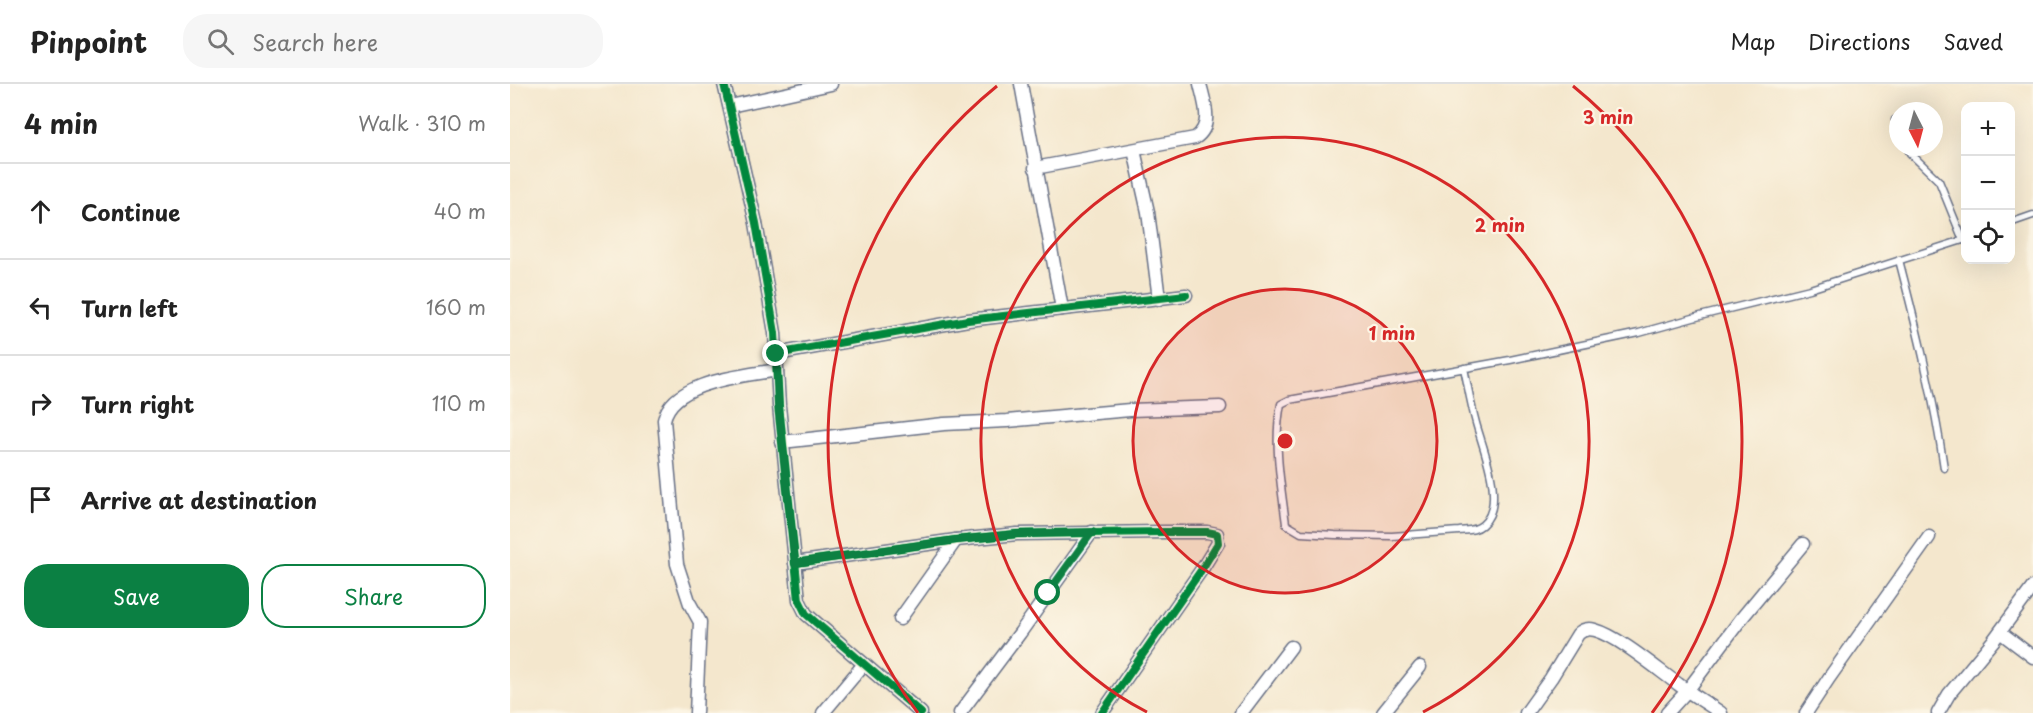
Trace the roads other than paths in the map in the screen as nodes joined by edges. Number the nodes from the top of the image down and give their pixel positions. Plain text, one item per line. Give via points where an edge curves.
1 (724, 84) edge
2 (831, 84) edge
3 (1021, 84) edge
4 (1200, 84) edge
5 (730, 106) junction
6 (1134, 150) junction
7 (1913, 156) edge
8 (1035, 168) junction
9 (2033, 215) edge
10 (2015, 221) edge
11 (1961, 233) edge
12 (1961, 241) edge
13 (1899, 260) junction
14 (1186, 296) dead end
15 (1159, 299) junction
16 (1062, 309) junction
17 (776, 354) junction
18 (1464, 368) junction
19 (777, 370) junction
20 (1220, 407) dead end
21 (782, 442) junction
22 (1944, 468) dead end
23 (1092, 532) junction
24 (1929, 537) dead end
25 (956, 540) junction
26 (1803, 544) dead end
27 (795, 563) junction
28 (2033, 587) edge
29 (900, 619) dead end
30 (2000, 632) junction
31 (1291, 647) dead end
32 (2033, 657) edge
33 (864, 664) junction
34 (1420, 668) dead end
35 (1687, 691) junction
36 (696, 713) edge
37 (823, 713) edge
38 (921, 713) edge
39 (960, 713) edge
40 (1102, 713) edge
41 (1241, 713) edge
42 (1383, 713) edge
43 (1526, 713) edge
44 (1667, 713) edge
45 (1721, 713) edge
46 (1806, 713) edge
47 (1938, 713) edge

1 - 5 street
2 - 5 street
3 - 8 street
4 - 6 street via 1207,116 1200,135
5 - 17 street via 756,223
6 - 8 street
6 - 15 street via 1148,212
7 - 11 lane via 1939,181
8 - 16 street
9 - 10 lane
12 - 13 lane
13 - 18 lane via 1810,289 1639,333
13 - 22 lane via 1930,388
14 - 15 street
15 - 16 street
16 - 17 street via 919,328
17 - 19 street
18 - 18 lane via 1281,404 1278,447 1286,524 1301,532 1362,536 1473,530 1482,525 1492,508 1492,484
19 - 21 street
19 - 36 street via 699,387 666,410 677,564 700,622
20 - 21 street via 944,424
21 - 27 street
23 - 25 street
23 - 39 street
23 - 40 street via 1207,532 1216,534 1218,539 1202,569
24 - 46 street
25 - 27 street
25 - 29 street
26 - 35 street
27 - 33 street via 799,600 806,614
28 - 30 street
30 - 32 street
30 - 47 street
31 - 41 street
33 - 37 street
33 - 38 street
34 - 42 street
35 - 43 street via 1607,635 1583,629
35 - 44 street
35 - 45 street

